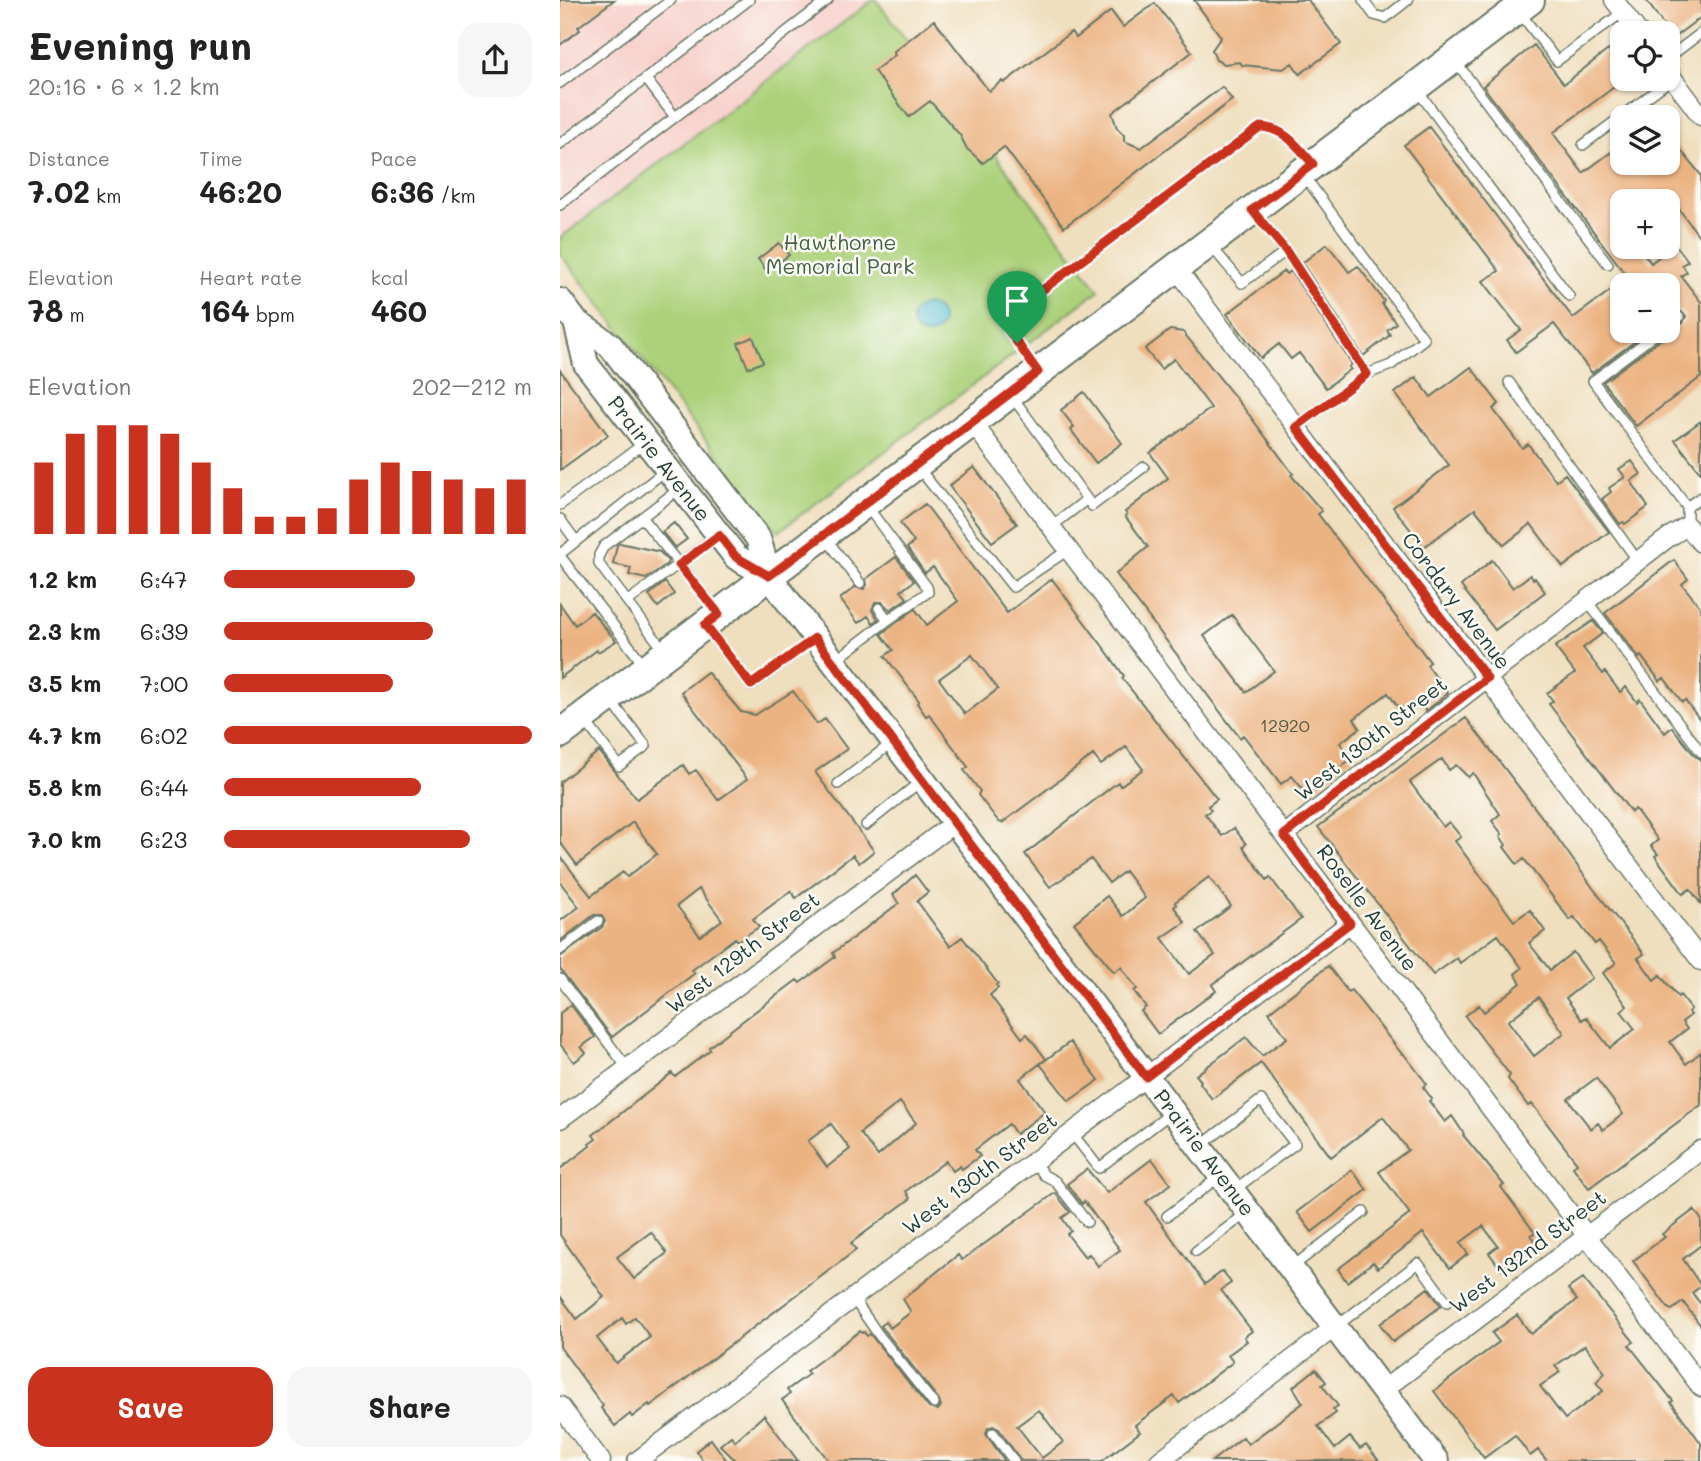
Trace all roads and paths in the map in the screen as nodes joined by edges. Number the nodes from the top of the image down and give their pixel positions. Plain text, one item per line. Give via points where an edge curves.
1 (671, 0) edge
2 (749, 0) edge
3 (828, 0) edge
4 (1363, 0) edge
5 (1408, 0) edge
6 (1523, 5) edge
7 (1619, 6) edge
8 (1630, 21) edge
9 (1701, 33) edge
10 (1680, 49) edge
11 (1453, 58) junction
12 (646, 79) junction
13 (560, 83) edge
14 (1415, 87) junction
15 (1680, 88) edge
16 (1650, 91) edge
17 (1701, 116) edge
18 (675, 117) junction
19 (560, 144) edge
20 (1583, 145) dead end
21 (1307, 168) junction
22 (560, 205) edge
23 (1252, 210) junction
24 (1209, 243) junction
25 (1286, 251) junction
26 (1608, 264) dead end
27 (1175, 268) junction
28 (1569, 296) dead end
29 (560, 301) edge
30 (576, 322) junction
31 (1644, 343) edge
32 (1038, 372) junction
33 (1367, 374) junction
34 (1509, 382) dead end
35 (1010, 394) junction
36 (972, 422) junction
37 (1296, 427) junction
38 (646, 442) junction
39 (916, 465) junction
40 (1144, 467) dead end
41 (675, 478) junction
42 (1701, 497) edge
43 (1086, 500) junction
44 (865, 504) junction
45 (560, 505) edge
46 (1687, 516) junction
47 (642, 517) junction
48 (560, 519) edge
49 (1051, 527) junction
50 (719, 535) junction
51 (823, 535) junction
52 (576, 541) junction
53 (1701, 542) edge
54 (1068, 550) junction
55 (560, 555) edge
56 (1638, 561) junction
57 (679, 565) junction
58 (769, 576) junction
59 (860, 583) dead end
60 (628, 601) junction
61 (1587, 601) junction
62 (879, 608) dead end
63 (712, 619) junction
64 (888, 621) junction
65 (815, 638) junction
66 (657, 661) junction
67 (833, 662) junction
68 (1487, 678) junction
69 (608, 699) junction
70 (566, 728) edge
71 (893, 741) junction
72 (1701, 752) edge
73 (922, 780) junction
74 (838, 784) dead end
75 (954, 823) junction
76 (866, 825) dead end
77 (1284, 835) junction
78 (598, 921) dead end
79 (1350, 923) junction
80 (560, 950) edge
81 (1701, 961) edge
82 (560, 979) edge
83 (628, 1069) junction
84 (1146, 1077) junction
85 (1173, 1112) junction
86 (560, 1119) edge
87 (1072, 1133) junction
88 (1199, 1147) junction
89 (1701, 1150) edge
90 (1034, 1162) junction
91 (1227, 1183) junction
92 (1248, 1212) junction
93 (1364, 1212) dead end
94 (1167, 1216) dead end
95 (1087, 1222) dead end
96 (1587, 1236) junction
97 (1196, 1251) dead end
98 (1291, 1268) junction
99 (853, 1298) junction
100 (1447, 1302) dead end
101 (1335, 1327) junction
102 (1701, 1387) edge
103 (1383, 1391) junction
104 (934, 1404) dead end
105 (560, 1406) edge
106 (993, 1433) dead end
107 (601, 1461) edge
108 (637, 1461) edge
109 (1014, 1461) edge
110 (1159, 1461) edge
111 (1436, 1461) edge

1 - 13 lane
2 - 12 lane
3 - 18 lane
4 - 5 lane via 1374,15 1385,18
6 - 7 lane via 1557,61
6 - 11 main road
7 - 8 street
9 - 10 lane
11 - 14 main road
11 - 26 lane
12 - 18 lane
12 - 19 lane
14 - 21 main road
14 - 28 lane
15 - 17 street
16 - 20 lane
18 - 22 lane
21 - 23 main road
21 - 32 lane via 1286,134 1260,127 1021,306 1009,318 1009,331
21 - 33 lane via 1424,339 1391,365
23 - 24 main road
23 - 25 lane
24 - 25 lane via 1242,284
24 - 27 main road
25 - 33 lane
27 - 32 main road
27 - 37 street, Cordary Avenue
29 - 30 main road, Prairie Avenue
30 - 38 main road, Prairie Avenue via 586,364
30 - 58 main road, Prairie Avenue via 610,345 758,538
31 - 46 lane via 1593,382
32 - 35 main road
33 - 37 lane
34 - 56 lane
35 - 36 main road
35 - 43 lane
36 - 39 main road
36 - 49 street, Roselle Avenue
37 - 68 street, Cordary Avenue
38 - 41 main road, Prairie Avenue
38 - 45 lane
39 - 44 main road
39 - 54 lane via 1013,587
40 - 43 lane via 1092,506
41 - 47 lane
41 - 50 main road, Prairie Avenue
41 - 52 lane
42 - 46 lane
43 - 49 lane
44 - 51 main road
44 - 64 lane via 928,592
46 - 53 street
46 - 56 street, West 130th Street
47 - 57 lane
47 - 60 lane via 604,545 599,555 600,565
48 - 52 lane
49 - 54 street, Roselle Avenue
50 - 57 lane
50 - 58 main road, Prairie Avenue via 736,557
51 - 58 main road
51 - 59 lane
52 - 55 lane
54 - 77 street, Roselle Avenue
55 - 66 lane
56 - 61 street, West 130th Street
57 - 60 lane
57 - 63 lane
58 - 63 main road
58 - 65 main road, Prairie Avenue
60 - 66 lane
61 - 68 street, West 130th Street
61 - 72 lane
62 - 64 lane
63 - 65 lane via 751,685
63 - 66 main road
64 - 67 lane
65 - 67 main road, Prairie Avenue
66 - 69 main road
67 - 71 main road, Prairie Avenue
68 - 77 street, West 130th Street
68 - 81 street, Cordary Avenue
69 - 70 main road
69 - 70 lane via 646,747 619,766
71 - 73 main road, Prairie Avenue
71 - 74 lane
73 - 75 main road, Prairie Avenue
73 - 76 lane
75 - 83 street, West 129th Street
75 - 84 main road, Prairie Avenue
77 - 79 street, Roselle Avenue
78 - 80 lane
79 - 84 street, West 130th Street
79 - 96 street, Roselle Avenue
82 - 83 lane
83 - 86 street, West 129th Street
84 - 85 main road, Prairie Avenue
84 - 87 street, West 130th Street
85 - 87 lane via 1099,1168
85 - 88 main road, Prairie Avenue
87 - 90 street, West 130th Street
88 - 91 main road, Prairie Avenue
88 - 91 lane via 1261,1100 1295,1144
89 - 96 street, West 132nd Street
90 - 95 lane
90 - 99 street, West 130th Street
91 - 92 main road, Prairie Avenue
91 - 94 lane
92 - 97 lane
92 - 98 main road, Prairie Avenue
93 - 98 lane
96 - 102 street, Roselle Avenue
96 - 103 street, West 132nd Street
98 - 101 main road, Prairie Avenue
99 - 104 lane
99 - 108 street, West 130th Street
100 - 101 lane via 1418,1263
101 - 103 main road, Prairie Avenue
101 - 110 street
103 - 111 main road, Prairie Avenue
105 - 107 street
106 - 109 lane

